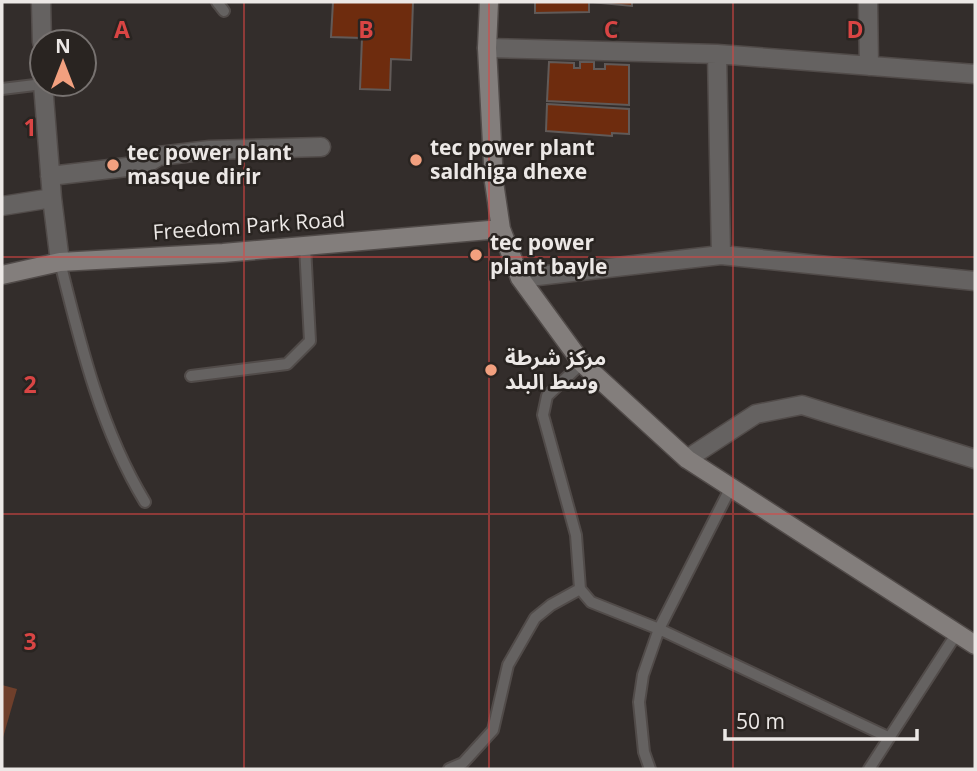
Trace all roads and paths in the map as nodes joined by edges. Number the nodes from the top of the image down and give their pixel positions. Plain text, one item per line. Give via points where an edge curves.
1 (41, 2) edge
2 (489, 2) edge
3 (868, 2) edge
4 (42, 28) edge
5 (487, 48) junction
6 (717, 54) junction
7 (869, 66) junction
8 (975, 74) edge
9 (28, 86) edge
10 (2, 89) edge
11 (44, 98) edge
12 (321, 147) dead end
13 (50, 176) junction
14 (52, 198) junction
15 (2, 206) edge
16 (501, 229) junction
17 (305, 246) junction
18 (721, 255) junction
19 (60, 262) junction
20 (2, 275) edge
21 (520, 278) junction
22 (975, 281) edge
23 (582, 363) junction
24 (191, 376) dead end
25 (687, 459) junction
26 (975, 459) edge
27 (731, 487) junction
28 (145, 502) dead end
29 (580, 589) junction
30 (659, 629) junction
31 (957, 633) junction
32 (975, 645) edge
33 (888, 737) junction
34 (449, 769) edge
35 (650, 769) edge
36 (869, 769) edge

1 - 4 street
2 - 5 main road
3 - 7 street
5 - 6 street
5 - 16 main road
6 - 7 street
6 - 18 street
7 - 8 street
9 - 10 lane
11 - 13 street
12 - 13 street via 210,150 159,156 144,165
13 - 14 street
14 - 15 street
14 - 19 street
16 - 17 main road, Freedom Park Road
16 - 21 main road
17 - 19 main road, Freedom Park Road
17 - 24 lane via 310,341 287,364
18 - 21 street
18 - 22 street
19 - 20 main road, Freedom Park Road
19 - 28 lane via 111,435
21 - 23 main road
23 - 25 main road
23 - 29 lane via 547,396 543,415 576,535
25 - 26 street via 756,414 802,405
25 - 27 main road
27 - 30 lane
27 - 31 main road
29 - 30 lane via 591,602
29 - 34 lane via 535,618 508,665 493,730 463,764
30 - 33 lane
30 - 35 lane via 639,702
31 - 32 main road
31 - 33 lane
33 - 36 lane

